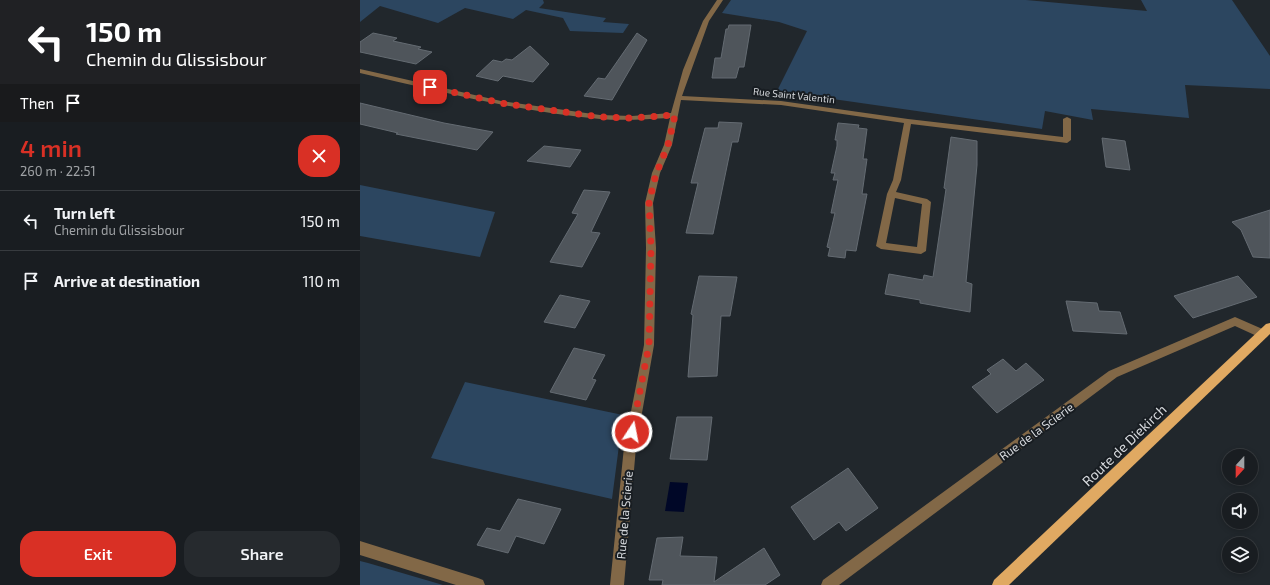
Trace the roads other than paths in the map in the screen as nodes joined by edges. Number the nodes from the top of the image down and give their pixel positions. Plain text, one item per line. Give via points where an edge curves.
1 (720, 0) edge
2 (360, 71) edge
3 (678, 98) junction
4 (675, 115) junction
5 (1067, 119) dead end
6 (908, 121) junction
7 (891, 194) junction
8 (1266, 330) edge
9 (360, 548) edge
10 (478, 585) edge
11 (617, 585) edge
12 (828, 585) edge
13 (1000, 585) edge

1 - 3 street, Rue de la Scierie via 706,21
2 - 4 street via 501,103 600,117
3 - 4 street, Rue de la Scierie
3 - 6 street, Rue Saint Valentin via 781,103
4 - 11 street, Rue de la Scierie via 649,202 649,345 630,447
5 - 6 street, Rue Saint Valentin via 1067,140
6 - 7 street via 897,180
7 - 7 street via 927,202 921,251 881,246
8 - 12 street, Rue de la Scierie via 1235,321 1113,374
8 - 13 main road, Route de Diekirch
9 - 10 street

